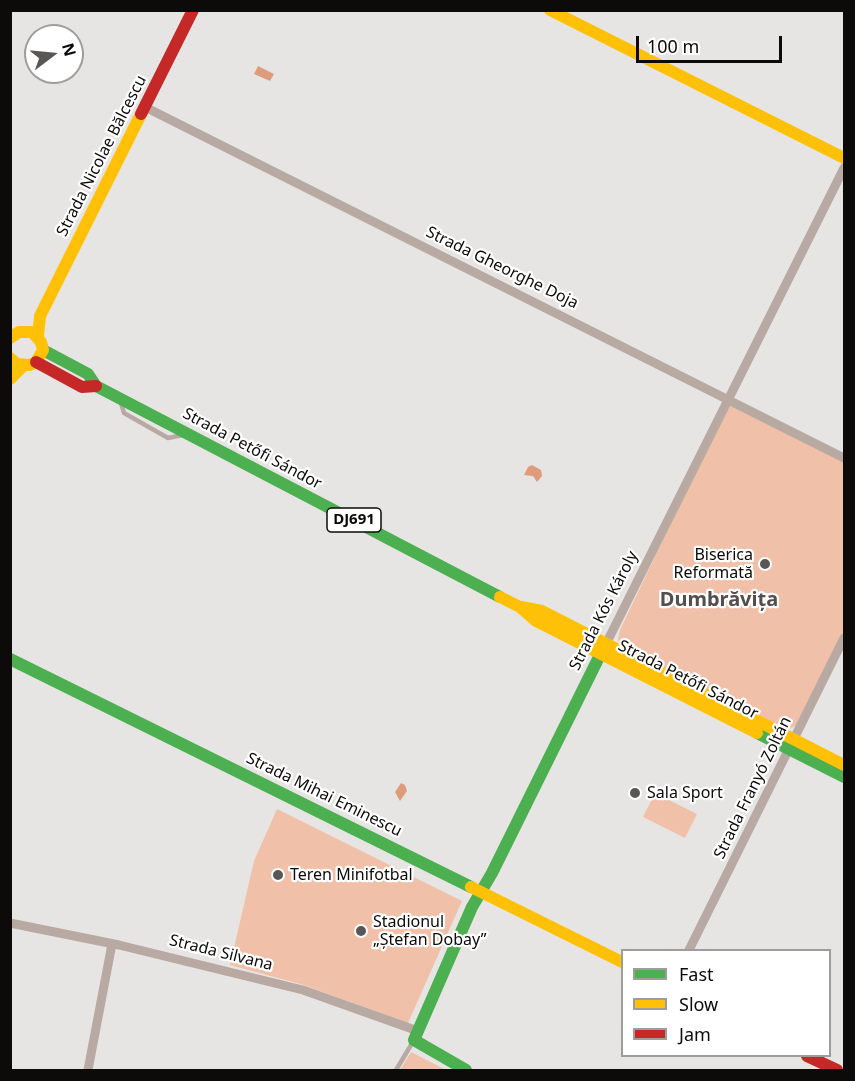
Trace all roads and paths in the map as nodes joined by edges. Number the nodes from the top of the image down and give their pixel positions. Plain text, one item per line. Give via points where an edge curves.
1 (193, 10) edge
2 (550, 10) edge
3 (145, 107) junction
4 (844, 158) edge
5 (844, 168) edge
6 (40, 316) junction
7 (15, 334) edge
8 (38, 336) junction
9 (42, 350) junction
10 (11, 359) edge
11 (36, 362) junction
12 (17, 365) edge
13 (10, 379) edge
14 (96, 386) junction
15 (730, 399) junction
16 (844, 458) edge
17 (844, 638) edge
18 (603, 649) junction
19 (10, 659) edge
20 (792, 744) junction
21 (844, 765) edge
22 (844, 777) edge
23 (481, 891) junction
24 (10, 923) edge
25 (112, 944) junction
26 (690, 949) edge
27 (621, 961) edge
28 (416, 1036) junction
29 (809, 1057) edge
30 (468, 1070) edge
31 (88, 1071) edge
32 (396, 1071) edge
33 (837, 1071) edge

1 - 3 street, Strada Nicolae Bălcescu
2 - 4 street
3 - 6 street, Strada Nicolae Bălcescu
3 - 15 street, Strada Gheorghe Doja
5 - 15 street, Strada Kós Károly
6 - 7 street, Strada Nicolae Bălcescu
6 - 8 street, Strada Nicolae Bălcescu
7 - 8 street
8 - 9 street
9 - 11 street
9 - 14 street, Strada Petőfi Sándor / DJ691 via 88,374
10 - 12 street
11 - 12 street
11 - 14 street, Strada Petőfi Sándor / DJ691 via 82,387
12 - 13 street
14 - 18 street, Strada Petőfi Sándor / DJ691 via 520,607 542,611
15 - 16 street, Strada Gheorghe Doja
15 - 18 street, Strada Kós Károly
17 - 20 street, Strada Franyó Zoltán
18 - 20 street, Strada Petőfi Sándor / DJ691
18 - 23 street, Strada Kós Károly
19 - 23 street, Strada Mihai Eminescu
20 - 21 street, Strada Petőfi Sándor / DJ691
20 - 22 street, Strada Petőfi Sándor / DJ691
20 - 26 street, Strada Franyó Zoltán
23 - 27 street, Strada Mihai Eminescu
23 - 28 street, Strada Kós Károly
24 - 25 street, Strada Silvana
25 - 28 street, Strada Silvana via 303,990
25 - 31 street
28 - 30 street, Strada Silvana
28 - 32 lane, Strada Kós Károly
29 - 33 street

